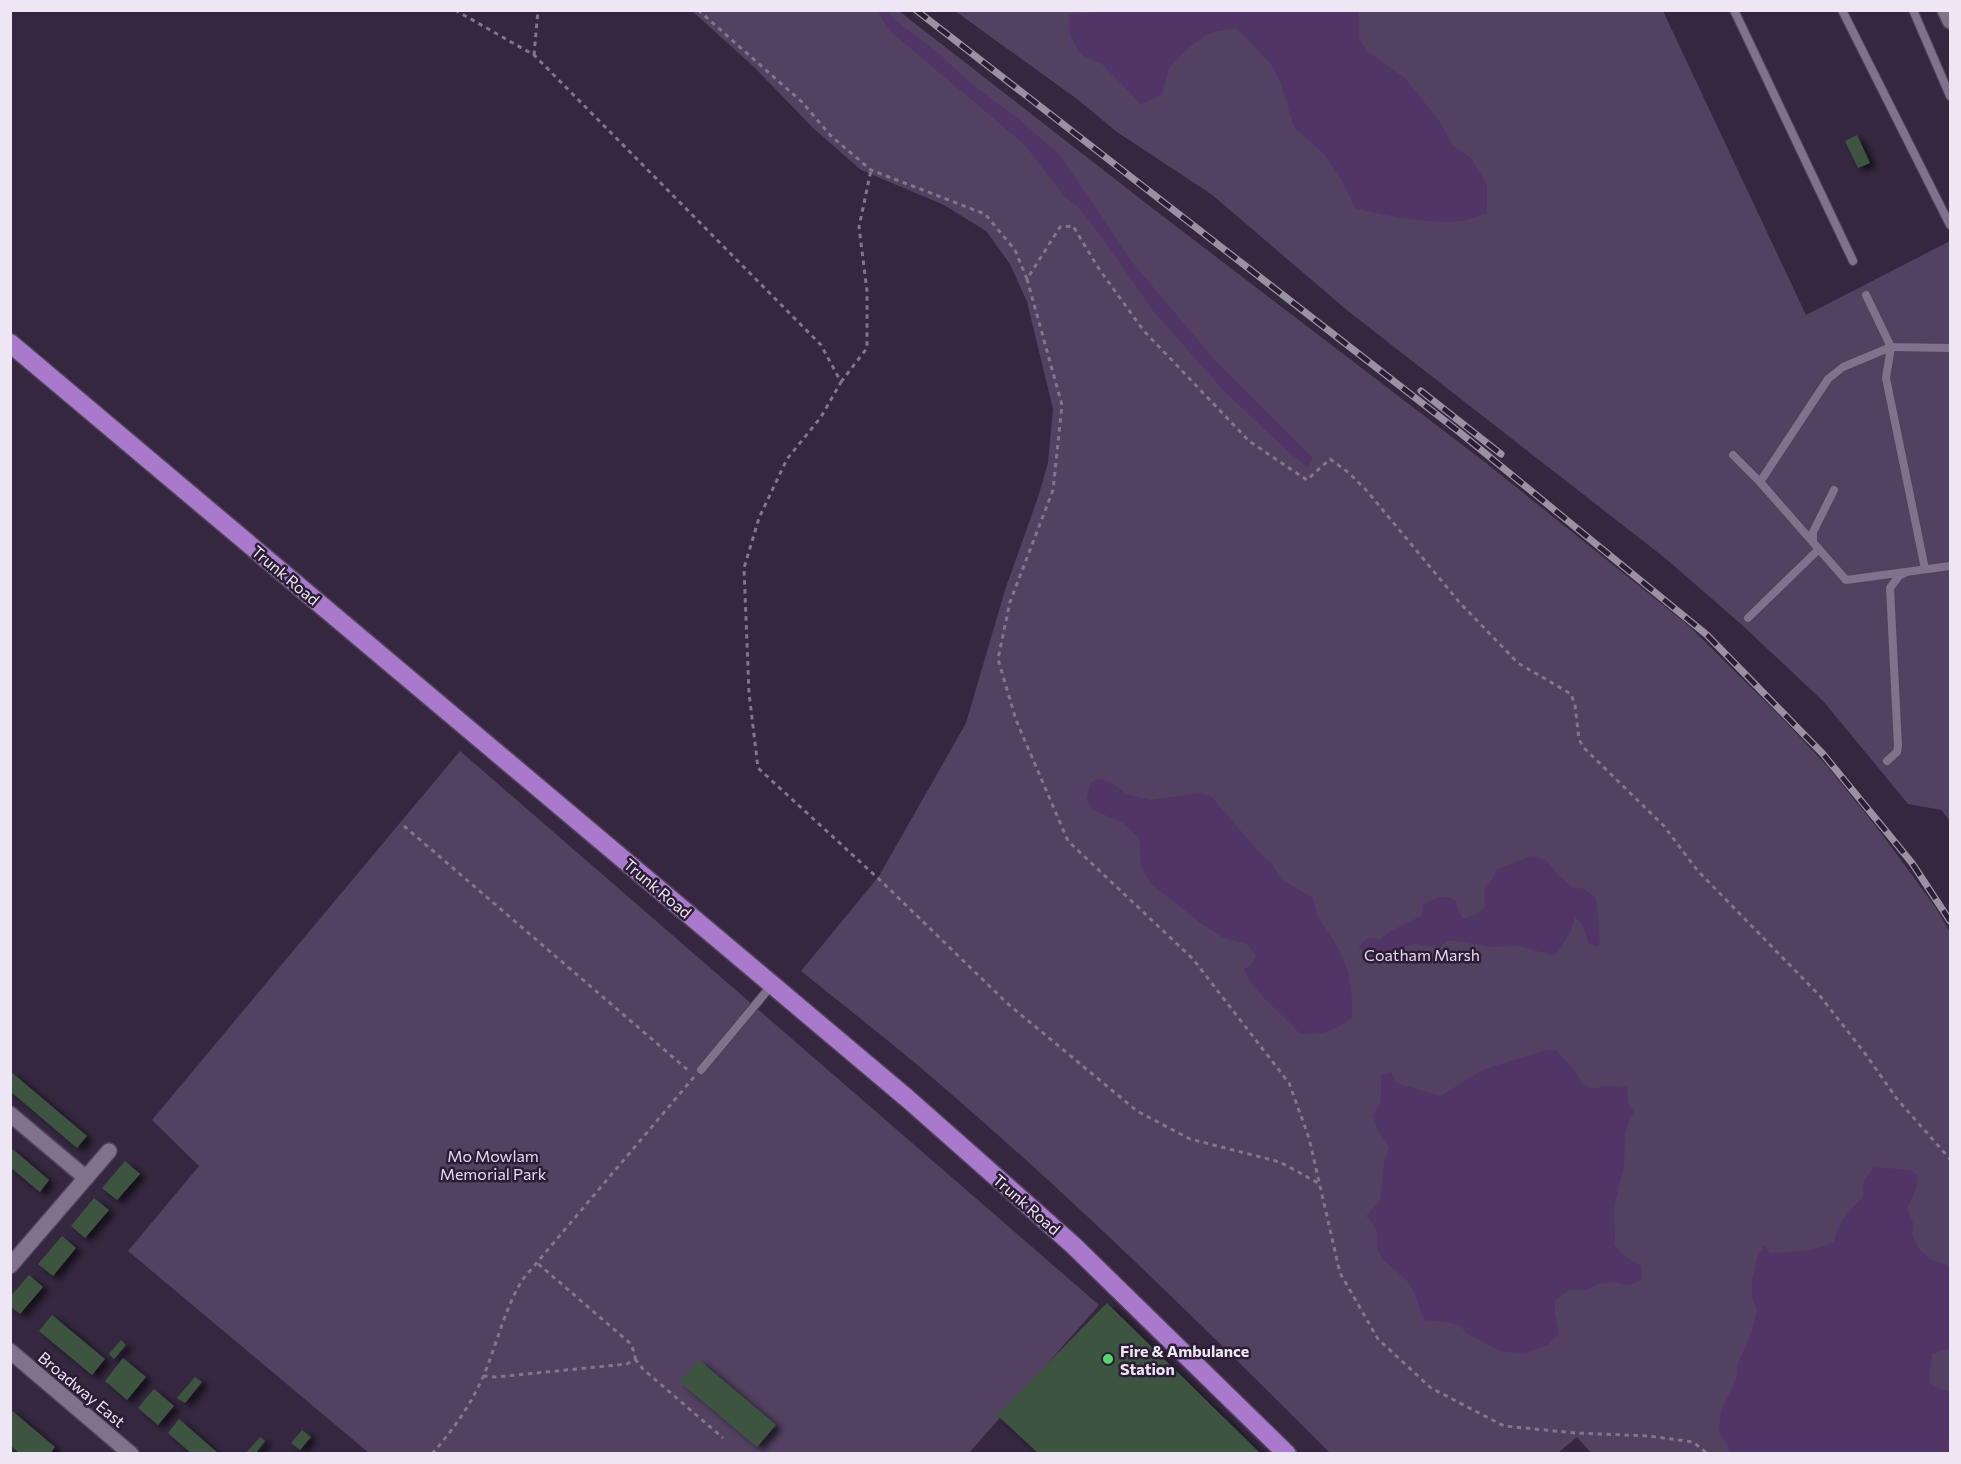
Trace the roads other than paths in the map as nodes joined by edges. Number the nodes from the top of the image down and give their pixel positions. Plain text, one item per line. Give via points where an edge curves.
1 (1734, 10) edge
2 (1842, 10) edge
3 (1913, 10) edge
4 (1945, 10) edge
5 (1950, 21) edge
6 (1950, 96) edge
7 (1950, 225) edge
8 (1853, 261) dead end
9 (1866, 295) dead end
10 (10, 343) edge
11 (1891, 346) junction
12 (1950, 348) edge
13 (1733, 455) dead end
14 (1760, 482) junction
15 (1834, 490) dead end
16 (1816, 546) junction
17 (1950, 566) edge
18 (1925, 569) junction
19 (1910, 571) junction
20 (1748, 618) dead end
21 (1887, 761) dead end
22 (773, 984) junction
23 (698, 1073) road end
24 (10, 1114) edge
25 (109, 1151) dead end
26 (86, 1178) junction
27 (10, 1266) edge
28 (10, 1351) edge
29 (131, 1454) edge
30 (1287, 1454) edge

1 - 8 lane
2 - 7 lane
3 - 6 lane
4 - 5 street
9 - 11 lane
10 - 22 main road, Trunk Road
11 - 12 lane
11 - 14 lane via 1842,367 1827,379
11 - 18 lane via 1886,378
13 - 14 lane
14 - 16 lane
15 - 16 lane via 1813,532
16 - 19 lane via 1846,580
16 - 20 lane
17 - 18 lane
18 - 19 lane
19 - 21 lane via 1899,576 1890,588 1898,746
22 - 23 lane
22 - 30 main road, Trunk Road via 1073,1245
24 - 26 street
25 - 26 street
26 - 27 street
28 - 29 street, Broadway East

